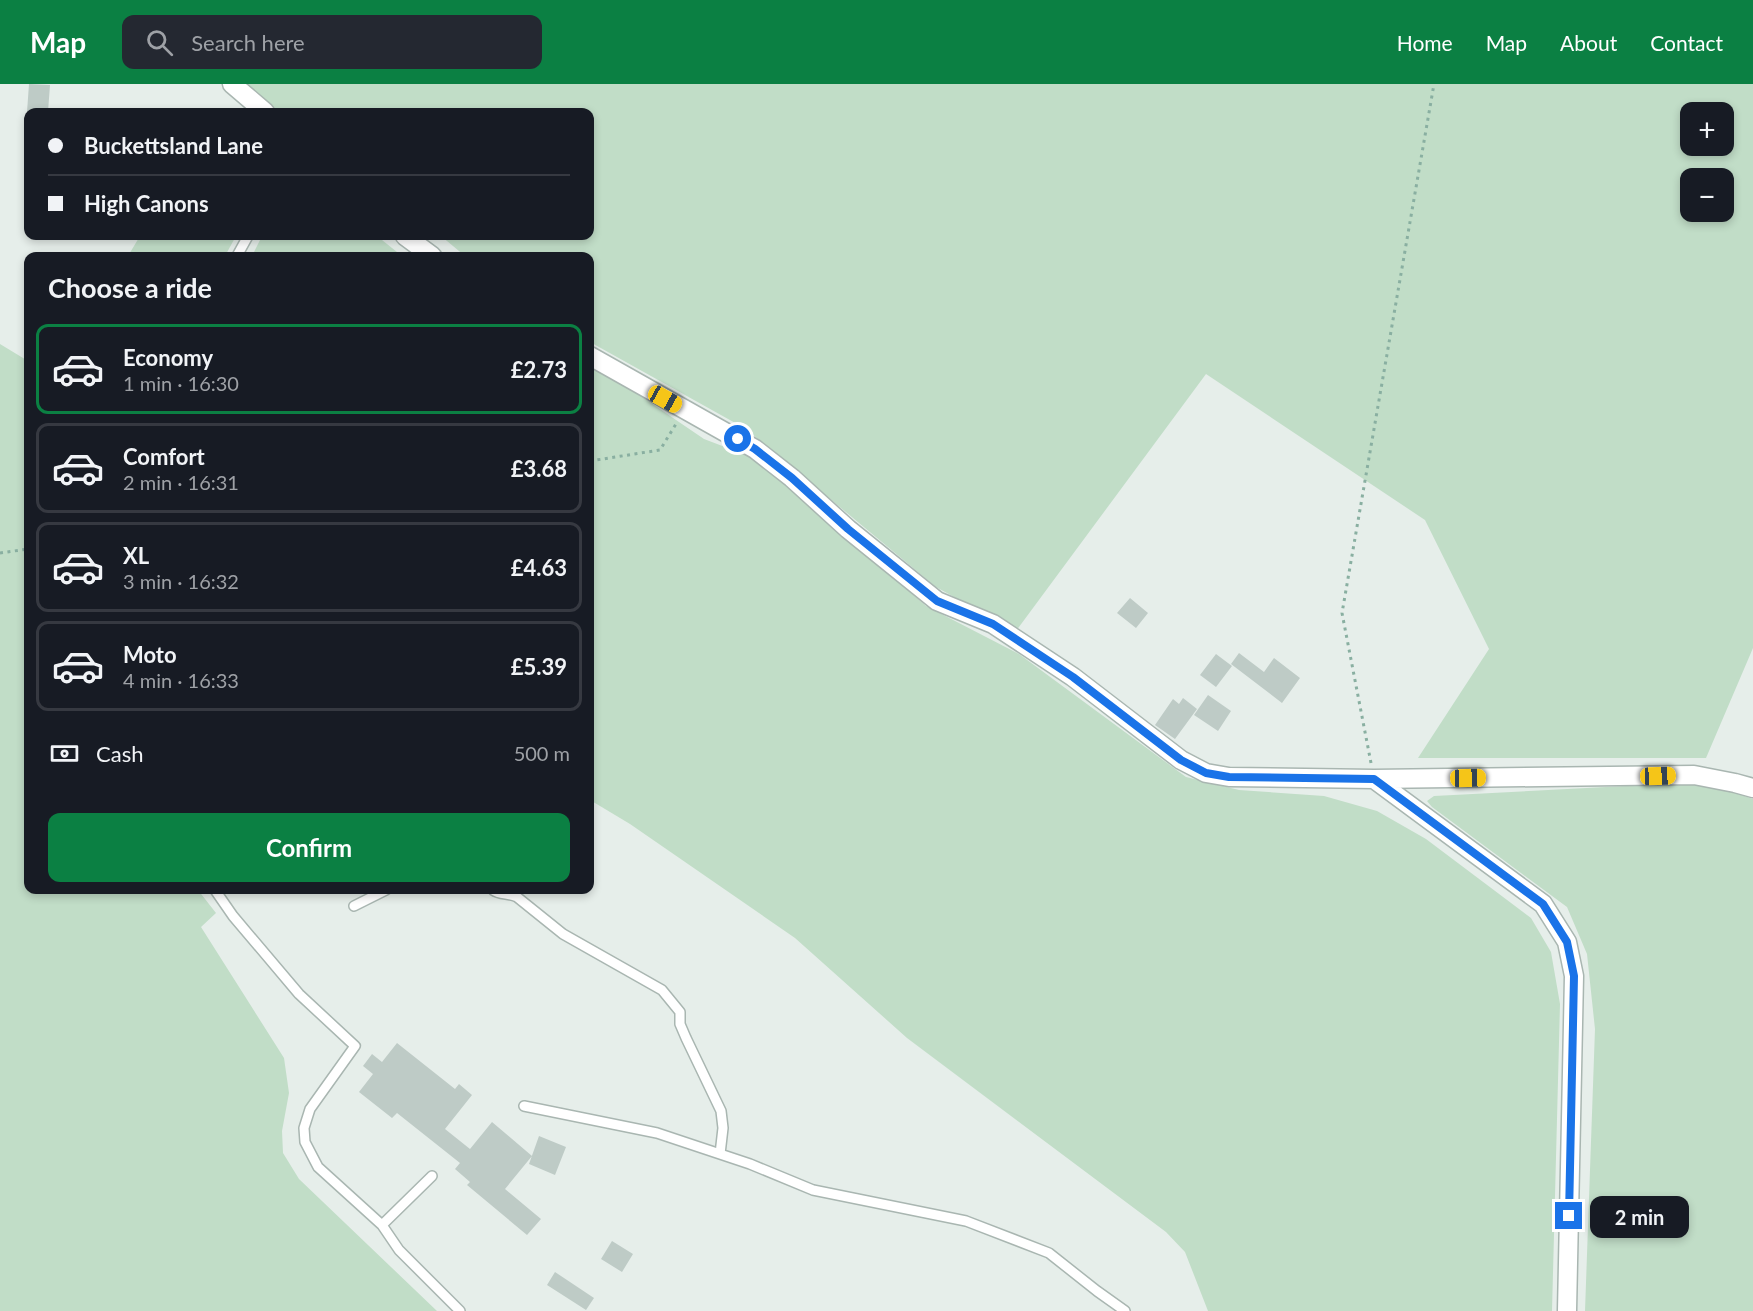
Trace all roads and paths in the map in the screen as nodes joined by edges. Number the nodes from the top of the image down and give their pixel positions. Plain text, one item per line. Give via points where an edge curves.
1 (232, 84) edge
2 (1434, 84) edge
3 (261, 108) edge
4 (410, 240) edge
5 (427, 252) edge
6 (594, 358) edge
7 (685, 409) junction
8 (594, 460) edge
9 (24, 550) edge
10 (0, 553) edge
11 (1374, 779) junction
12 (1753, 788) edge
13 (218, 894) edge
14 (378, 894) edge
15 (511, 894) edge
16 (354, 906) dead end
17 (524, 1106) dead end
18 (720, 1154) junction
19 (432, 1176) dead end
20 (382, 1225) junction
21 (460, 1311) edge
22 (1125, 1311) edge
23 (1567, 1311) edge

1 - 3 street
2 - 11 path via 1342,613
4 - 5 street
6 - 7 street
7 - 8 path via 660,450
7 - 11 street via 755,449 937,601 993,624 1073,677 1181,760 1206,773 1229,777
9 - 10 path
11 - 12 street via 1694,775
11 - 23 street via 1543,904 1567,942 1574,976 1574,1018
13 - 20 lane via 299,994 355,1046 310,1109 304,1128 305,1142 318,1167
14 - 16 lane
15 - 18 lane via 563,934 662,990 675,1004 686,1038 721,1111
17 - 18 lane via 657,1133
18 - 22 lane via 813,1190 966,1221 1049,1253
19 - 20 lane
20 - 21 lane via 399,1250

